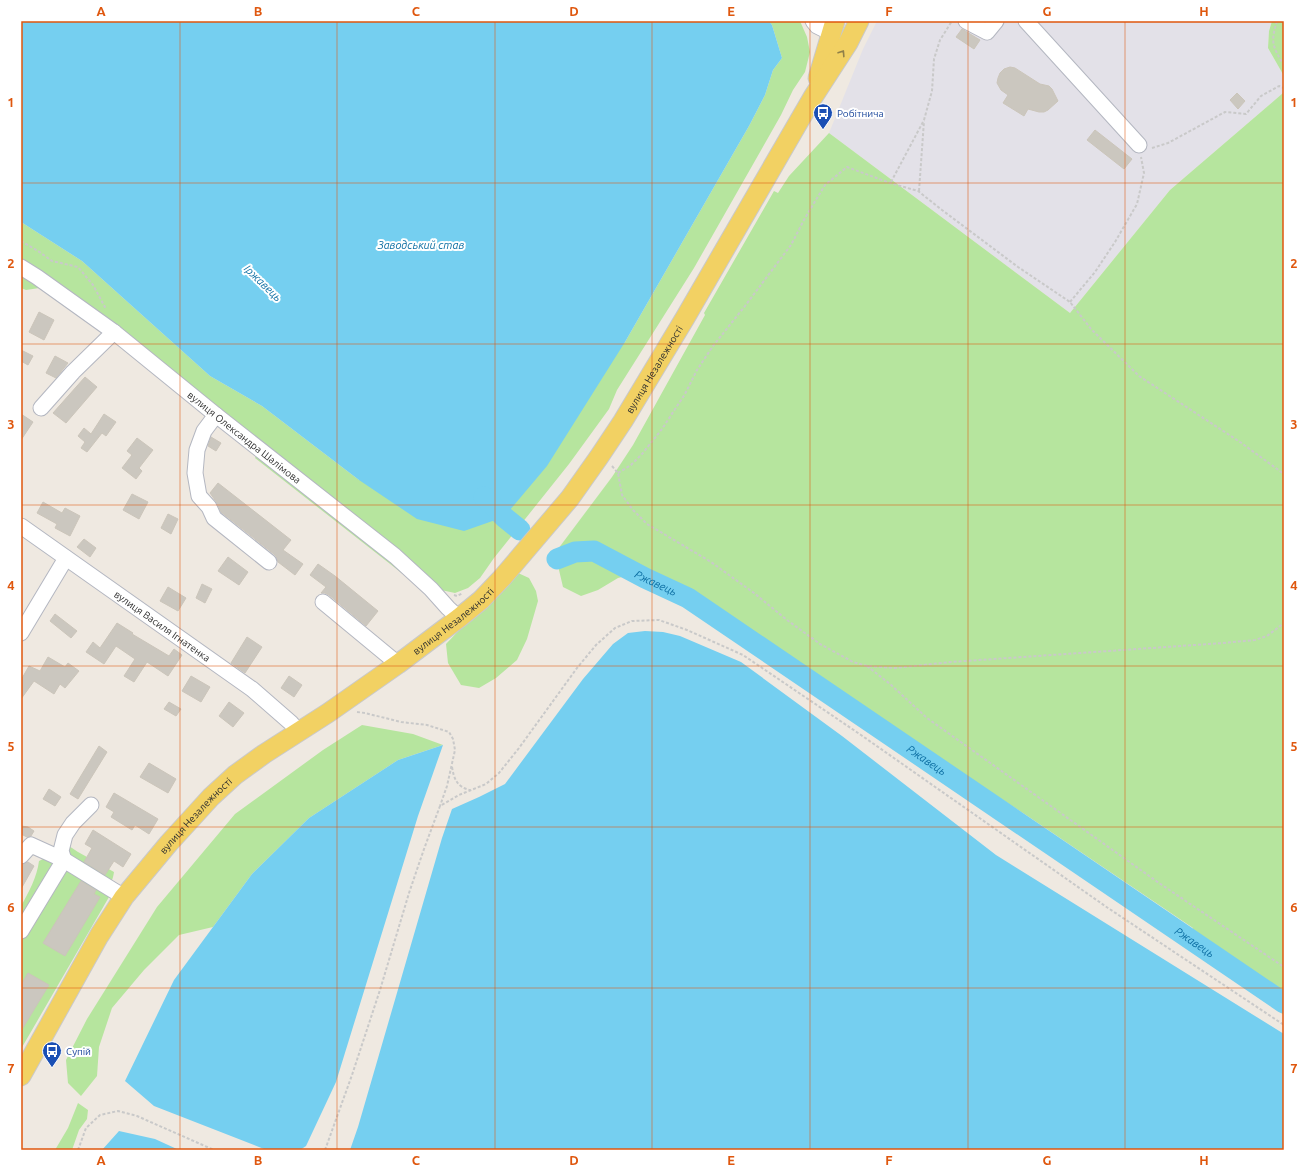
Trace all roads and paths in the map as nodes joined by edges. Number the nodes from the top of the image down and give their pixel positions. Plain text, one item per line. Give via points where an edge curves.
1 (813, 21) edge
2 (859, 21) edge
3 (952, 21) edge
4 (966, 21) edge
5 (996, 21) edge
6 (1026, 21) edge
7 (1277, 21) edge
8 (833, 27) edge
9 (1284, 66) edge
10 (1284, 88) edge
11 (813, 97) junction
12 (924, 120) junction
13 (1139, 145) junction
14 (890, 183) junction
15 (918, 191) junction
16 (21, 241) edge
17 (21, 267) edge
18 (1070, 302) junction
19 (114, 332) junction
20 (41, 408) dead end
21 (216, 415) junction
22 (1284, 474) edge
23 (21, 526) edge
24 (66, 558) junction
25 (270, 562) dead end
26 (431, 589) junction
27 (466, 592) dead end
28 (323, 602) dead end
29 (459, 618) junction
30 (1284, 623) edge
31 (21, 633) edge
32 (398, 664) junction
33 (867, 666) junction
34 (359, 712) dead end
35 (299, 732) junction
36 (452, 766) junction
37 (470, 790) junction
38 (91, 805) dead end
39 (440, 806) junction
40 (21, 856) edge
41 (64, 860) junction
42 (124, 897) junction
43 (21, 931) edge
44 (1284, 967) edge
45 (1284, 1025) edge
46 (22, 1072) edge
47 (78, 1150) edge
48 (214, 1150) edge
49 (325, 1150) edge

1 - 8 street via 817,26
11 -> 2 main road, вулиця Незалежності
3 - 12 path via 940,40 934,59 932,91
4 - 5 street via 987,32
6 - 13 street
7 - 9 path via 1273,45
8 - 11 main road, вулиця Незалежності
10 - 13 path via 1279,86 1261,96 1246,114 1225,112 1168,143 1153,148
11 - 29 main road, вулиця Незалежності via 685,318 599,457 570,498 502,578
12 - 14 path
12 - 15 path
13 - 18 path via 1144,173 1138,204 1095,272
14 - 15 path
14 - 33 path via 847,167 825,185 791,245 713,346 662,429 642,454 618,473 622,495 647,524 711,562 820,644 853,662
15 - 18 path via 1018,267
16 - 19 path via 52,261 78,267 93,286 115,328
17 - 19 street, вулиця Олександра Шалімова
18 - 22 path via 1091,328 1139,376
19 - 20 street
19 - 21 street, вулиця Олександра Шалімова
21 - 25 street via 204,431 197,450 195,473 199,496 209,507 214,518
21 - 26 street, вулиця Олександра Шалімова via 395,556
23 - 24 street, вулиця Василя Ігнатенка
24 - 31 street
24 - 35 street, вулиця Василя Ігнатенка via 252,689
26 - 27 path via 457,596
26 - 29 street, вулиця Олександра Шалімова
28 - 32 street
29 - 32 main road, вулиця Незалежності
30 - 33 path via 1267,636 1255,640 895,668
32 - 35 main road, вулиця Незалежності
33 - 44 path via 927,718
34 - 36 path via 427,725 448,732 453,739 455,750
35 - 42 main road, вулиця Незалежності via 235,775 211,797 168,843
36 - 37 path via 457,782
36 - 39 path
37 - 39 path
37 - 45 path via 486,784 499,773 596,645 615,628 632,621 659,620 743,655 1108,908
38 - 41 street via 65,835 61,851
39 - 49 path
40 - 41 street via 31,845
41 - 42 street
41 - 43 street
42 - 46 main road, вулиця Незалежності
47 - 48 path via 86,1128 100,1115 118,1111 137,1116

